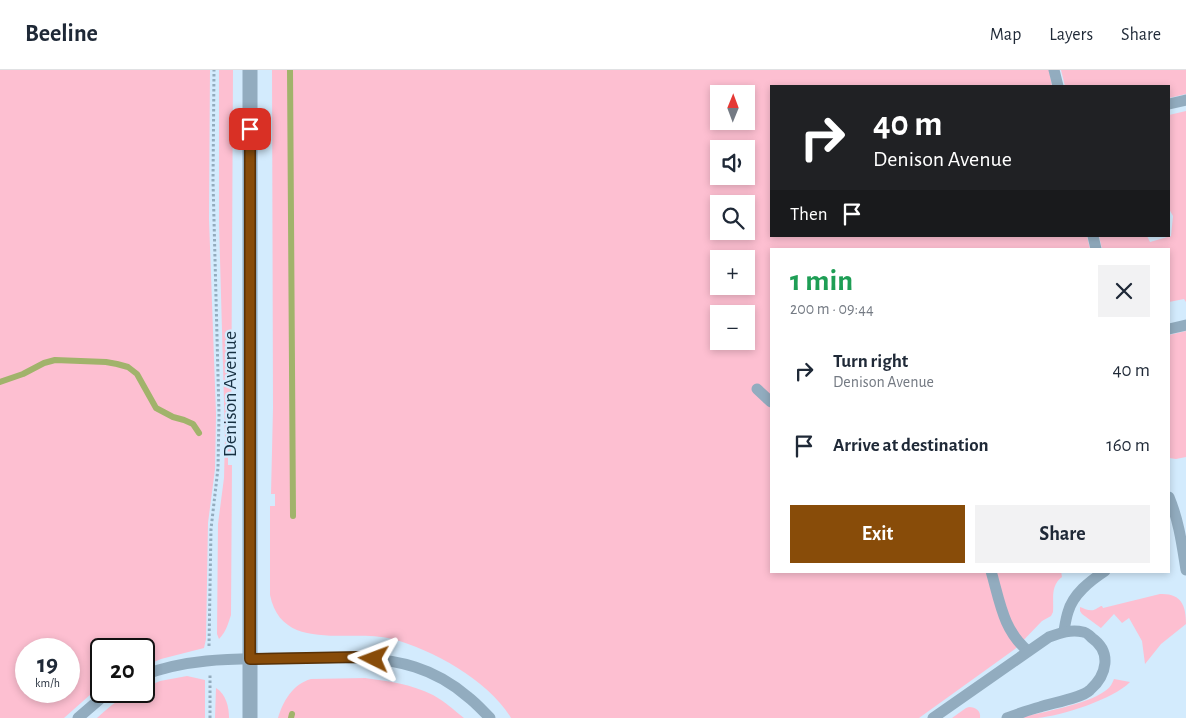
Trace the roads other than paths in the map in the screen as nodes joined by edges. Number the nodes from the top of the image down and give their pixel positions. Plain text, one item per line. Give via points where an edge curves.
1 (250, 70) edge
2 (1054, 70) edge
3 (1058, 85) edge
4 (1186, 100) edge
5 (1170, 104) edge
6 (1186, 324) edge
7 (1170, 329) edge
8 (757, 390) dead end
9 (770, 401) edge
10 (1170, 500) edge
11 (1183, 529) edge
12 (1170, 536) edge
13 (1186, 570) edge
14 (992, 573) edge
15 (1102, 573) edge
16 (1064, 631) junction
17 (1028, 652) junction
18 (250, 659) junction
19 (155, 670) edge
20 (95, 703) edge
21 (78, 718) edge
22 (250, 718) edge
23 (490, 718) edge
24 (933, 718) edge
25 (1007, 718) edge

1 - 18 street, Denison Avenue
2 - 3 lane
4 - 5 lane
6 - 7 lane
8 - 9 lane
10 - 11 lane
11 - 12 lane
11 - 13 lane
14 - 17 lane via 1008,627
15 - 16 lane via 1084,587 1072,602
16 - 17 lane
16 - 25 lane via 1084,632 1101,645 1105,665 1099,680 1089,692
17 - 24 lane
18 - 19 lane via 179,664
18 - 22 street, Denison Avenue
18 - 23 lane via 359,657 389,660 440,678 468,696
20 - 21 lane

